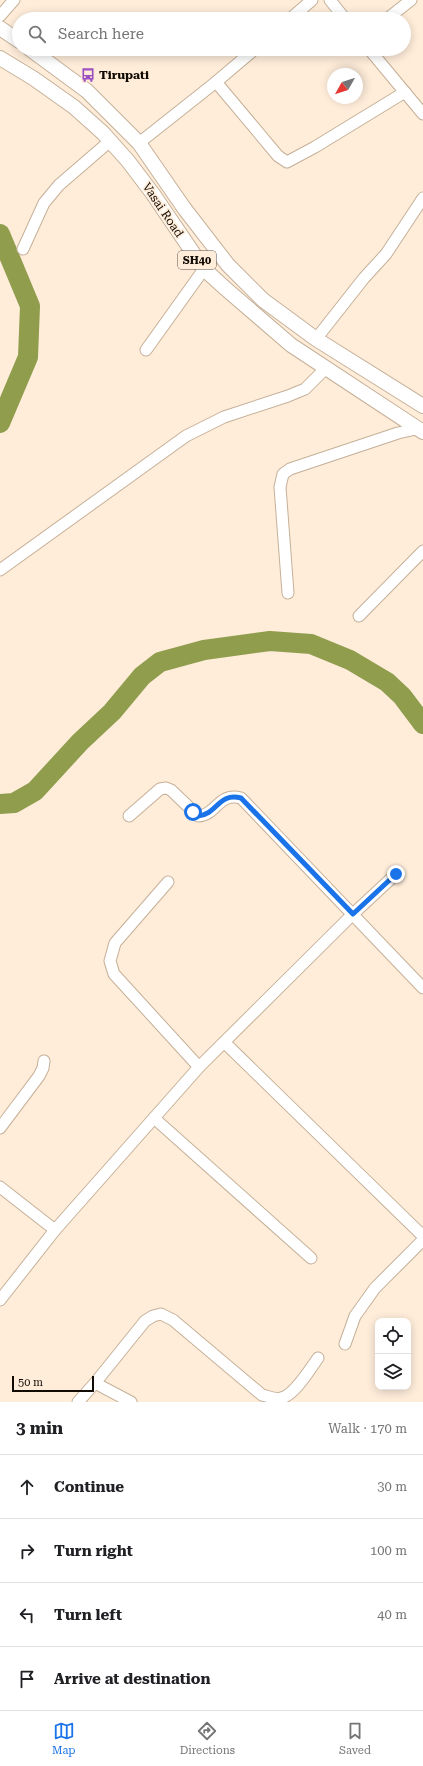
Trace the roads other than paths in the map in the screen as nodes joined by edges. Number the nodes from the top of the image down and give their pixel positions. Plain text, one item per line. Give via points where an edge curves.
1 (14, 0) edge
2 (312, 0) edge
3 (330, 0) edge
4 (411, 0) edge
5 (298, 12) edge
6 (339, 12) edge
7 (396, 12) edge
8 (0, 16) edge
9 (0, 28) edge
10 (12, 36) edge
11 (40, 56) edge
12 (247, 56) edge
13 (375, 56) edge
14 (0, 58) edge
15 (216, 82) junction
16 (405, 92) junction
17 (423, 114) edge
18 (110, 141) junction
19 (139, 143) junction
20 (423, 198) edge
21 (23, 249) dead end
22 (204, 269) junction
23 (316, 339) junction
24 (146, 350) dead end
25 (326, 368) junction
26 (423, 406) edge
27 (420, 431) edge
28 (423, 551) edge
29 (0, 570) edge
30 (288, 593) dead end
31 (359, 616) dead end
32 (129, 816) dead end
33 (396, 874) dead end
34 (168, 882) dead end
35 (353, 914) junction
36 (423, 988) edge
37 (224, 1042) junction
38 (44, 1061) dead end
39 (198, 1068) junction
40 (154, 1118) junction
41 (0, 1128) edge
42 (0, 1187) edge
43 (55, 1230) junction
44 (423, 1236) edge
45 (423, 1240) edge
46 (312, 1258) dead end
47 (0, 1300) edge
48 (345, 1344) dead end
49 (318, 1358) dead end
50 (95, 1382) junction
51 (78, 1402) edge
52 (131, 1402) edge

1 - 8 street
2 - 5 street
3 - 6 street
4 - 7 street
9 - 10 main road
11 - 19 main road, Vasai Road / SH40 via 87,91
12 - 15 street
13 - 16 street
14 - 18 main road, Vasai Road / SH40 via 74,107
15 - 16 street via 278,156 287,162
15 - 19 street
16 - 17 street
18 - 21 street via 59,185 44,203
18 - 22 main road, Vasai Road / SH40 via 153,194
19 - 23 main road, Vasai Road / SH40 via 228,265 263,300
20 - 23 street via 386,254
22 - 24 street
22 - 25 main road, Vasai Road / SH40 via 291,346
23 - 26 main road, Vasai Road / SH40
25 - 27 main road, Vasai Road / SH40
25 - 29 street via 305,389 224,417 186,436
27 - 30 street via 398,433 290,469 283,474 280,487
28 - 31 street
32 - 35 street via 160,789 166,788 198,816 204,816 226,798 241,798
33 - 35 street
34 - 39 street via 115,943 110,961 114,974
35 - 36 street
35 - 37 street
37 - 39 street
37 - 44 street
38 - 41 street via 39,1076
39 - 40 street
40 - 43 street
40 - 46 street
42 - 43 street
43 - 47 street
45 - 48 street via 375,1288 355,1316
49 - 50 street via 290,1394 282,1398 262,1395 173,1320 161,1314 145,1321
50 - 51 street
50 - 52 street

